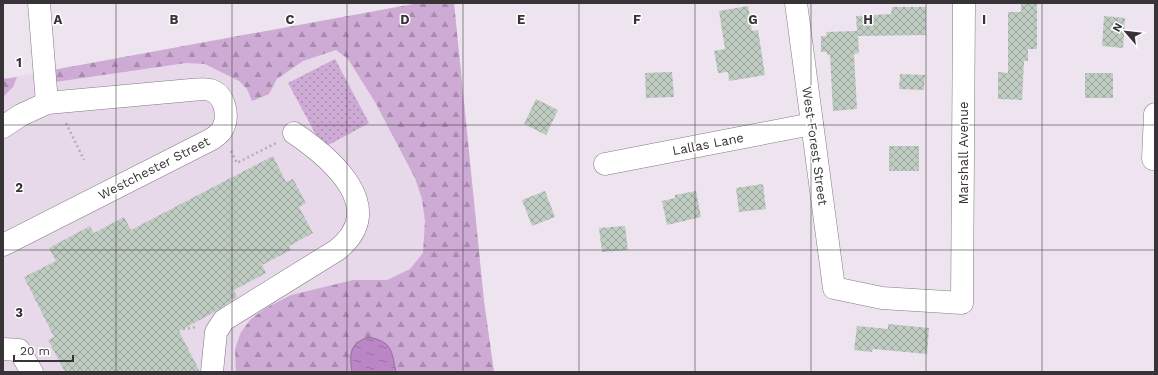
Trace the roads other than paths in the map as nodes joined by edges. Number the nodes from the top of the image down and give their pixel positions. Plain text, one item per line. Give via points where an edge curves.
1 (39, 3) edge
2 (796, 3) edge
3 (964, 3) edge
4 (55, 109) junction
5 (1155, 114) edge
6 (812, 124) junction
7 (3, 127) edge
8 (294, 133) road end
9 (1153, 159) dead end
10 (605, 164) dead end
11 (3, 246) edge
12 (834, 288) joint
13 (3, 349) edge
14 (28, 364) edge
15 (212, 372) edge

1 - 4 street
2 - 6 street, West Forest Street
3 - 12 street, Marshall Avenue via 962,303 882,298
4 - 7 street, Westchester Street via 21,114
4 - 11 street, Westchester Street via 210,90 221,97 226,111 224,127 212,140
5 - 9 street
6 - 10 street, Lallas Lane
6 - 12 street, West Forest Street
8 - 15 street via 320,152 354,192 357,204 356,223 352,235 337,250 224,320 216,332
13 - 14 street via 19,350

